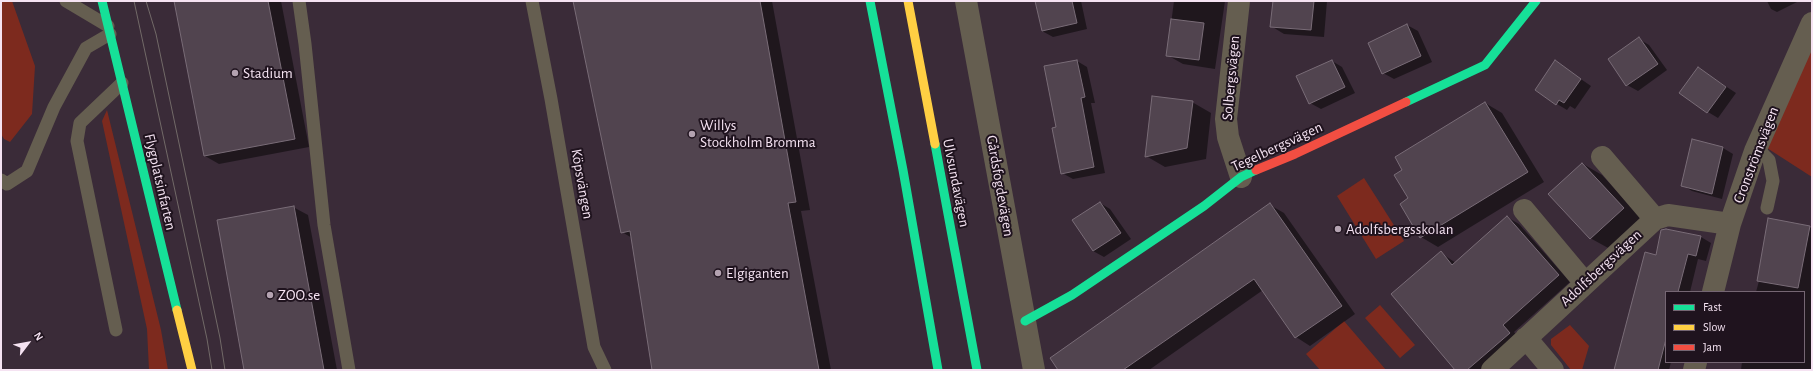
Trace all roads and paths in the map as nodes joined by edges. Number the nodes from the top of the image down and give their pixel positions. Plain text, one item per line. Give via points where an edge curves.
1 (66, 1) edge
2 (102, 1) edge
3 (299, 1) edge
4 (532, 1) edge
5 (870, 1) edge
6 (908, 1) edge
7 (966, 1) edge
8 (1239, 1) edge
9 (1536, 1) edge
10 (1812, 23) edge
11 (109, 30) junction
12 (122, 83) junction
13 (1756, 147) junction
14 (1602, 157) dead end
15 (1240, 177) junction
16 (1, 180) edge
17 (1767, 208) dead end
18 (1524, 210) dead end
19 (1655, 219) junction
20 (1730, 224) junction
21 (1585, 283) junction
22 (1713, 291) edge
23 (1025, 321) junction
24 (116, 330) dead end
25 (1526, 338) junction
26 (192, 370) edge
27 (349, 370) edge
28 (605, 370) edge
29 (938, 370) edge
30 (977, 370) edge
31 (1034, 370) edge
32 (1492, 370) edge
33 (1552, 370) edge

1 - 11 lane
2 - 11 street, Flygplatsinfarten
3 - 27 lane via 324,225
4 - 28 lane, Köpsvängen via 594,347
5 - 29 street via 904,170
6 - 30 street, Ulvsundavägen
7 - 23 street, Gårdsfogdevägen
8 - 15 street, Solbergsvägen via 1226,119 1228,137
9 - 15 street, Tegelbergsvägen via 1485,65 1296,154
10 - 13 street, Cronströmsvägen
11 - 12 street, Flygplatsinfarten
11 - 16 lane via 86,48 54,107 27,171 6,184
12 - 24 lane via 80,123 77,141
12 - 26 street, Flygplatsinfarten
13 - 17 lane via 1769,160 1773,181
13 - 20 street, Cronströmsvägen
14 - 19 street
15 - 23 street, Tegelbergsvägen via 1204,206 1072,295
18 - 21 street
19 - 20 street, Adolfsbergsvägen via 1668,215
19 - 21 street, Adolfsbergsvägen
20 - 22 street, Cronströmsvägen
21 - 25 street, Adolfsbergsvägen
23 - 31 street, Gårdsfogdevägen
25 - 32 street, Adolfsbergsvägen
25 - 33 street

